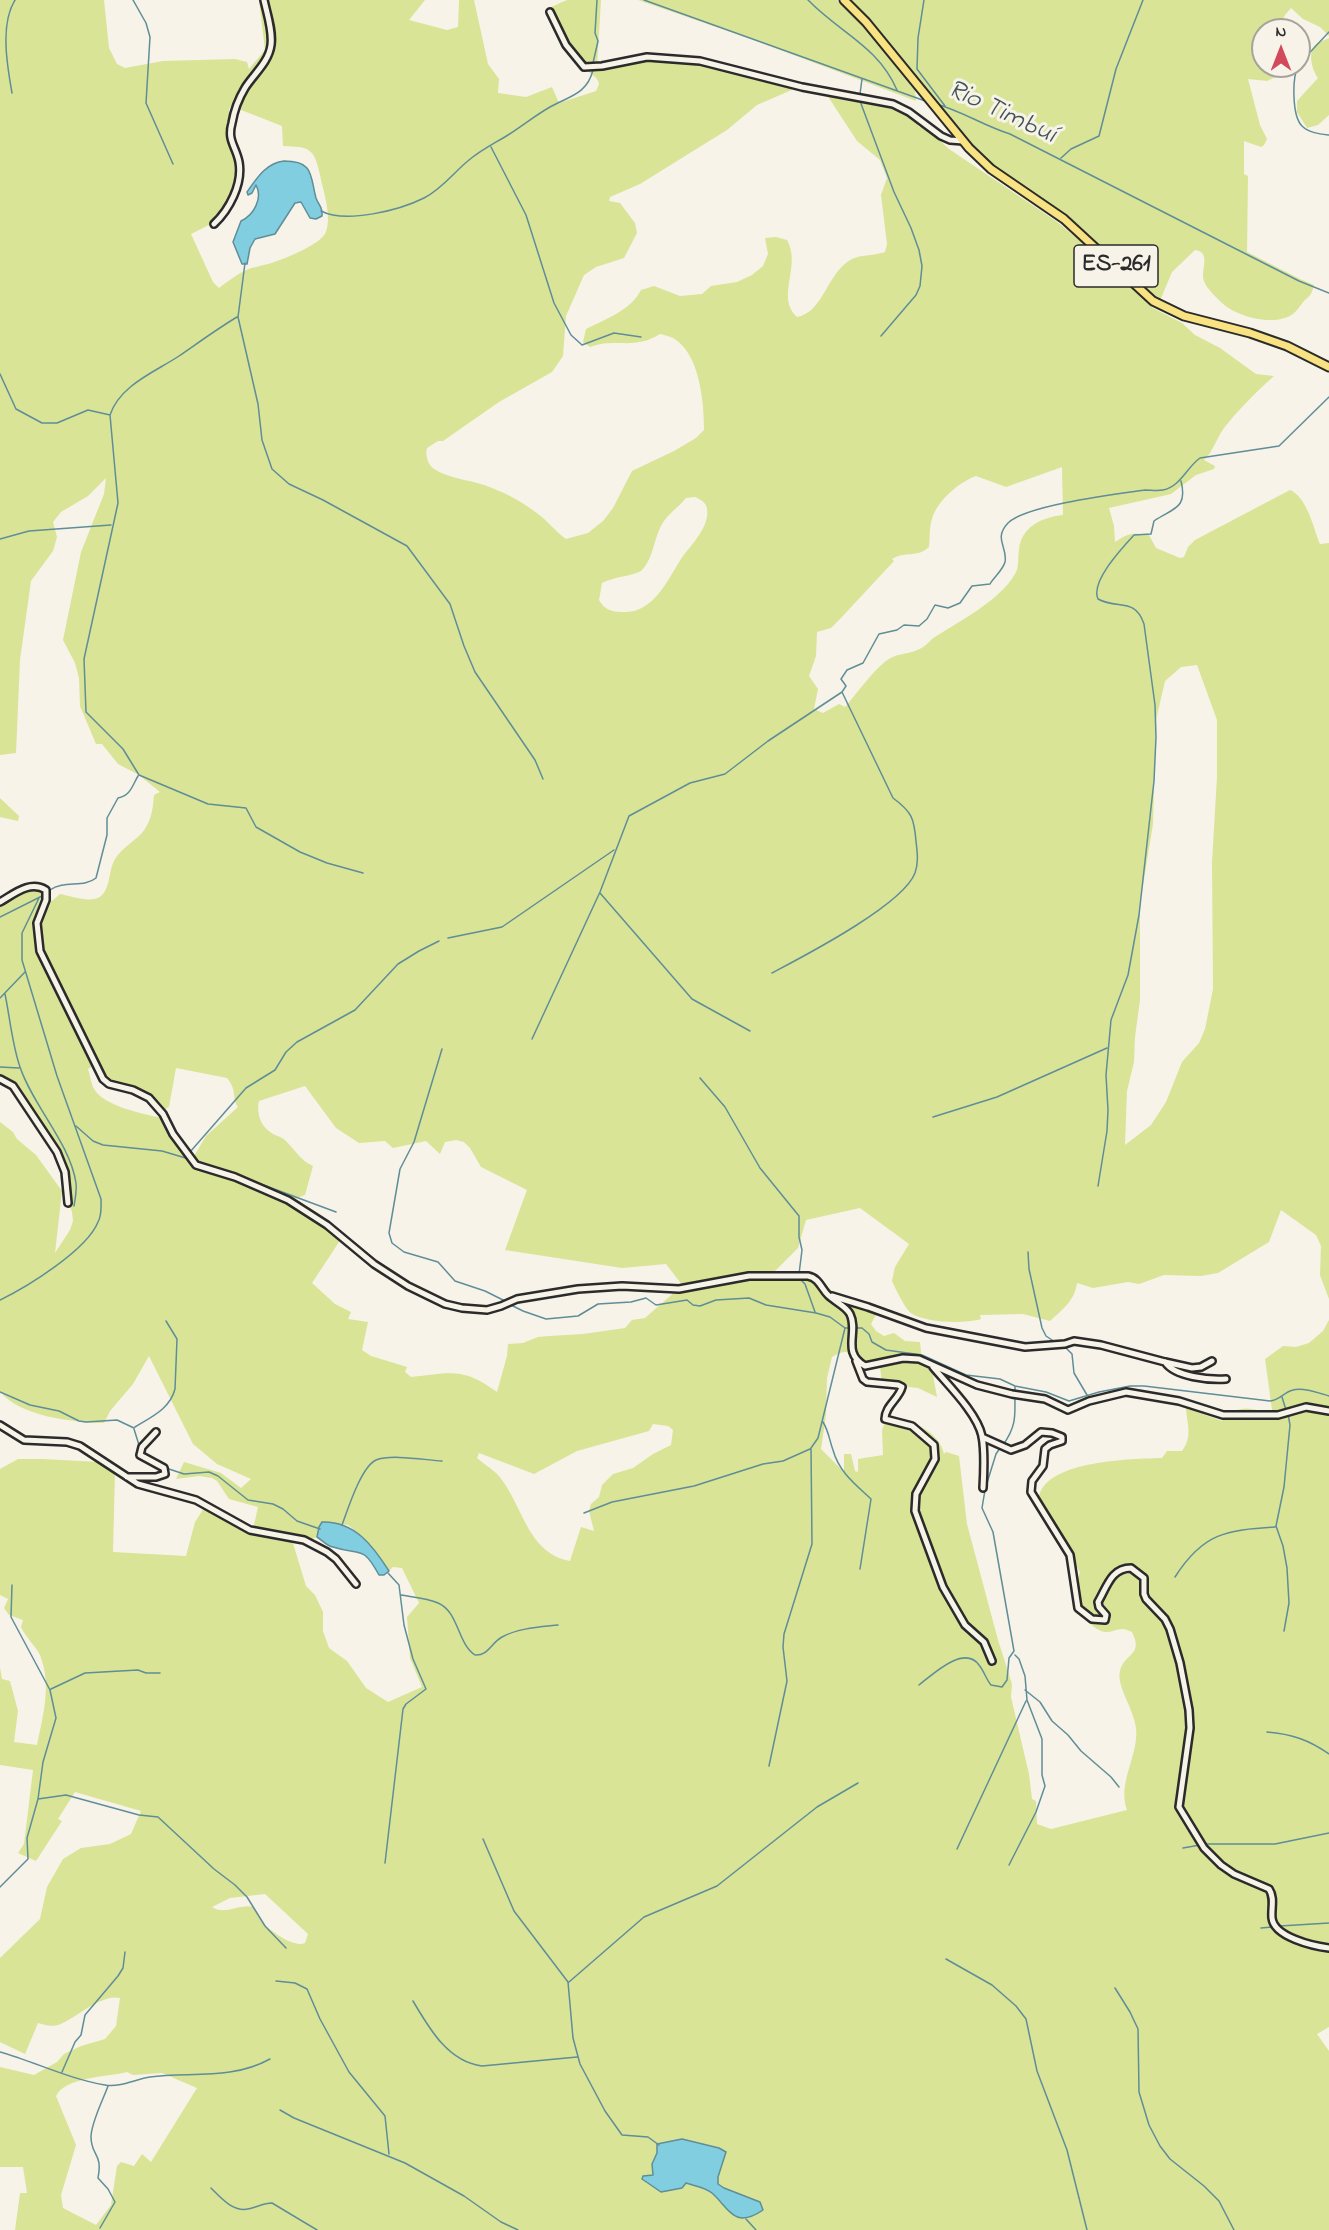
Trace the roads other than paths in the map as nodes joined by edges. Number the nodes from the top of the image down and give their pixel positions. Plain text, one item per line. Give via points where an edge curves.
1 (264, 0) edge
2 (844, 0) edge
3 (550, 12) dead end
4 (963, 141) junction
5 (214, 224) dead end
6 (1329, 368) edge
7 (0, 902) edge
8 (0, 1079) edge
9 (68, 1203) dead end
10 (828, 1294) junction
11 (854, 1357) junction
12 (1212, 1361) dead end
13 (1165, 1362) junction
14 (932, 1366) junction
15 (1226, 1379) dead end
16 (1329, 1411) edge
17 (0, 1425) edge
18 (156, 1432) dead end
19 (982, 1437) junction
20 (125, 1476) junction
21 (983, 1488) dead end
22 (356, 1584) dead end
23 (992, 1660) dead end
24 (1329, 1948) edge

1 - 5 street via 270,49 243,90 234,114 231,139 240,164 239,177 228,209
2 - 4 main road, ES-261
3 - 4 street via 566,45 584,67 647,57 700,61 802,87 893,104 941,135
4 - 6 main road, ES-261 via 991,169 1064,219 1153,301 1184,316 1278,342
7 - 10 street via 25,888 37,886 46,890 38,923 40,951 106,1082 149,1098 196,1165 288,1200 327,1225 374,1264 428,1297 462,1308 487,1310 517,1299 578,1288 680,1289 768,1275 811,1277
8 - 9 street via 14,1086 57,1152 65,1172
10 - 11 street via 851,1317
10 - 13 street via 916,1325 955,1334 1025,1347 1074,1341
11 - 14 street via 865,1366 909,1358
11 - 23 street via 865,1381 902,1387 886,1410 885,1419 912,1426 934,1445 935,1459 916,1494 915,1511 943,1587 965,1625 984,1642
12 - 13 street via 1192,1368
13 - 15 street via 1169,1368 1185,1373
14 - 16 street via 988,1389 1045,1399 1068,1410 1126,1392 1179,1401 1222,1416 1278,1415 1306,1407
14 - 19 street via 972,1415
17 - 20 street via 24,1440 73,1443
18 - 20 street via 140,1455 164,1468 165,1474 156,1478
19 - 21 street
19 - 24 street via 1011,1450 1041,1432 1062,1437 1062,1441 1045,1449 1043,1466 1030,1484 1031,1492 1070,1555 1076,1601 1082,1612 1092,1619 1105,1620 1098,1602 1115,1572 1131,1568 1144,1578 1146,1599 1167,1622 1180,1663 1190,1723 1179,1807 1204,1848 1221,1865 1269,1889 1277,1927 1289,1937
20 - 22 street via 148,1488 196,1500 250,1530 304,1540 336,1559

